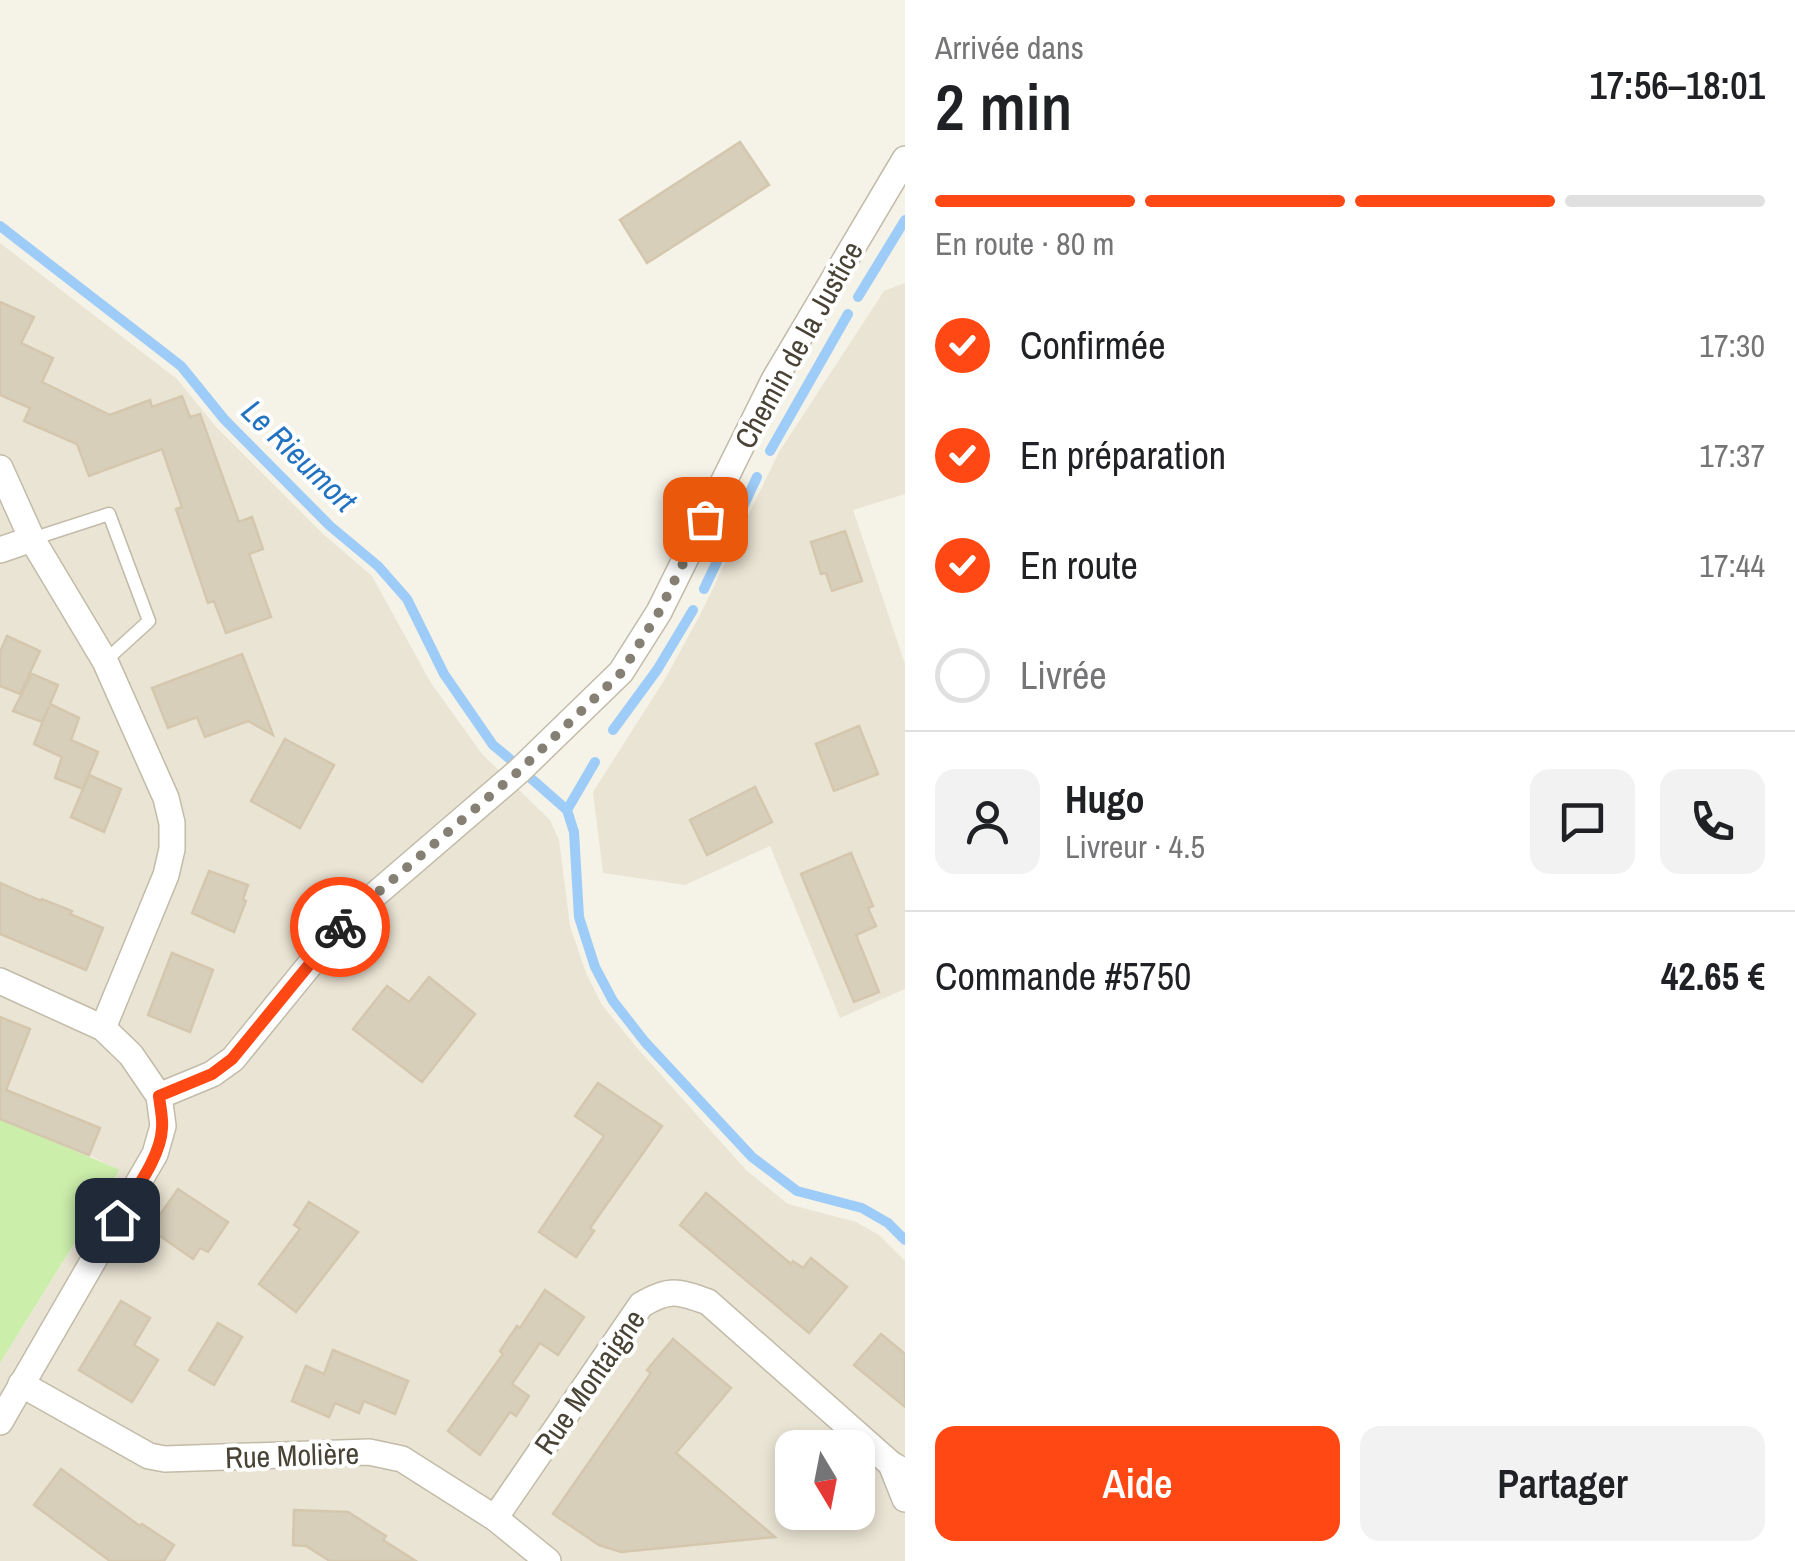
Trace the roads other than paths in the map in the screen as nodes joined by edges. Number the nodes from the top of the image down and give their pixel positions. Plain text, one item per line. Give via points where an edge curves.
1 (905, 158) edge
2 (0, 468) edge
3 (32, 539) junction
4 (0, 550) edge
5 (105, 661) junction
6 (0, 981) edge
7 (103, 1028) junction
8 (159, 1096) junction
9 (21, 1384) junction
10 (0, 1422) edge
11 (898, 1468) edge
12 (905, 1500) edge
13 (495, 1518) junction
14 (548, 1561) edge

1 - 8 street, Chemin de la Justice via 774,380 659,612 622,672 348,918 232,1059
2 - 3 street
3 - 4 street
3 - 5 street
3 - 5 lane via 109,514 149,622
5 - 7 street via 166,798 172,849
6 - 7 street
7 - 8 street
8 - 9 street via 163,1126 155,1154
9 - 10 street
9 - 13 street, Rue Molière via 149,1456 369,1452 402,1459
11 - 12 street, Rue Montaigne
11 - 13 street, Rue Montaigne via 708,1302 678,1291 658,1295 632,1316
13 - 14 street, Rue Molière

